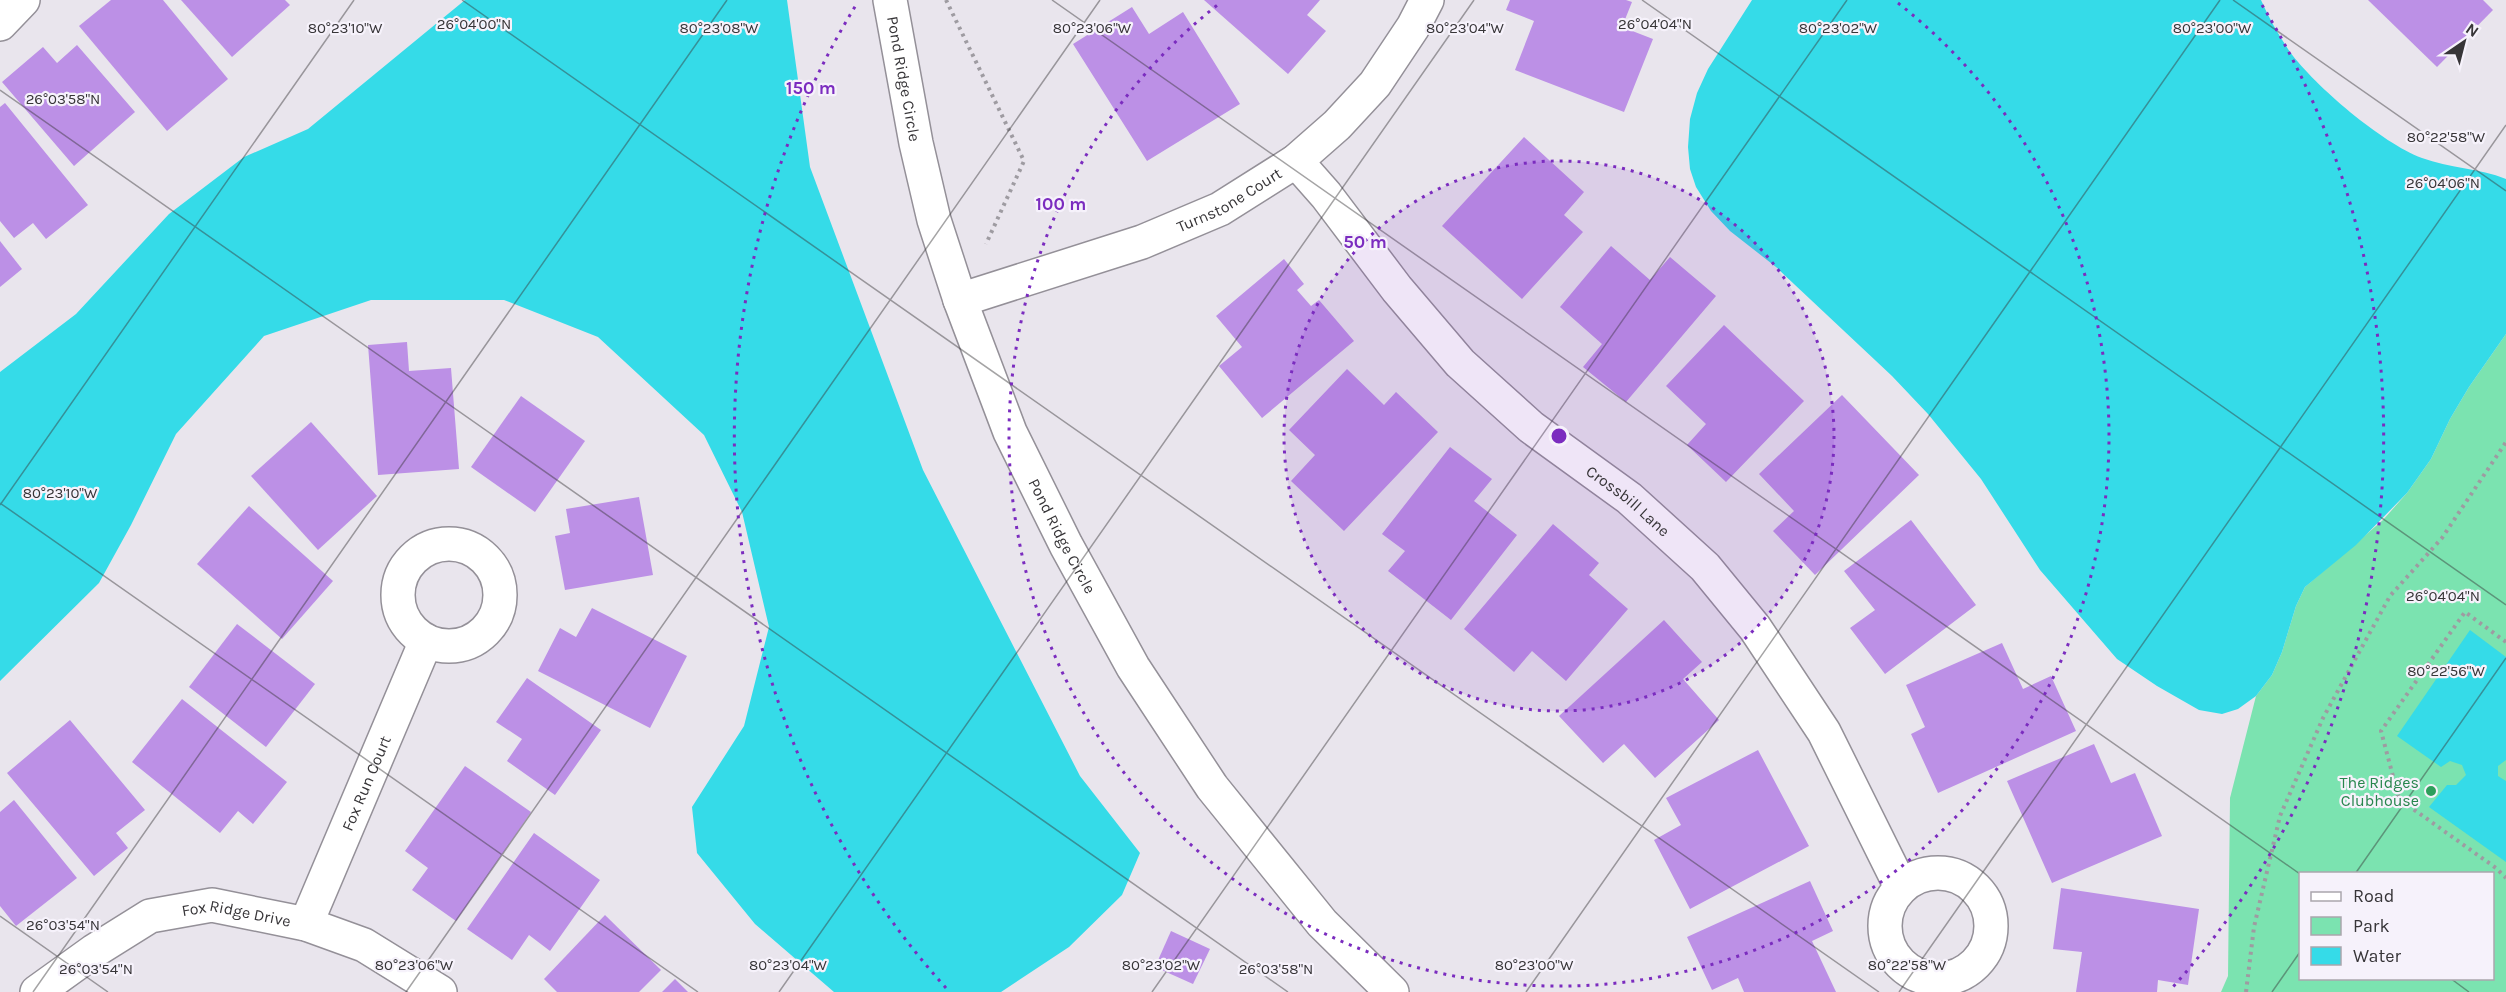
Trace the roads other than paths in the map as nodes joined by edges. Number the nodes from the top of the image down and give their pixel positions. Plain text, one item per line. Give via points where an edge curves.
1 (23, 0) edge
2 (890, 0) edge
3 (1427, 0) edge
4 (0, 24) edge
5 (1296, 161) junction
6 (960, 300) junction
7 (426, 641) dead end
8 (1901, 887) dead end
9 (306, 924) junction
10 (37, 992) edge
11 (440, 992) edge
12 (1392, 992) edge

1 - 4 street
2 - 6 street, Pond Ridge Circle via 916,143 934,220
3 - 5 street, Turnstone Court via 1375,84
5 - 6 street, Turnstone Court via 1220,209 1142,242
5 - 8 street, Crossbill Lane via 1460,363 1531,427 1629,498 1705,567 1755,628 1824,732
6 - 12 street, Pond Ridge Circle via 1010,432 1133,667 1212,787 1322,922
7 - 9 street, Fox Run Court
9 - 10 street, Fox Ridge Drive via 212,906 150,916
9 - 11 street, Fox Ridge Drive via 364,945

